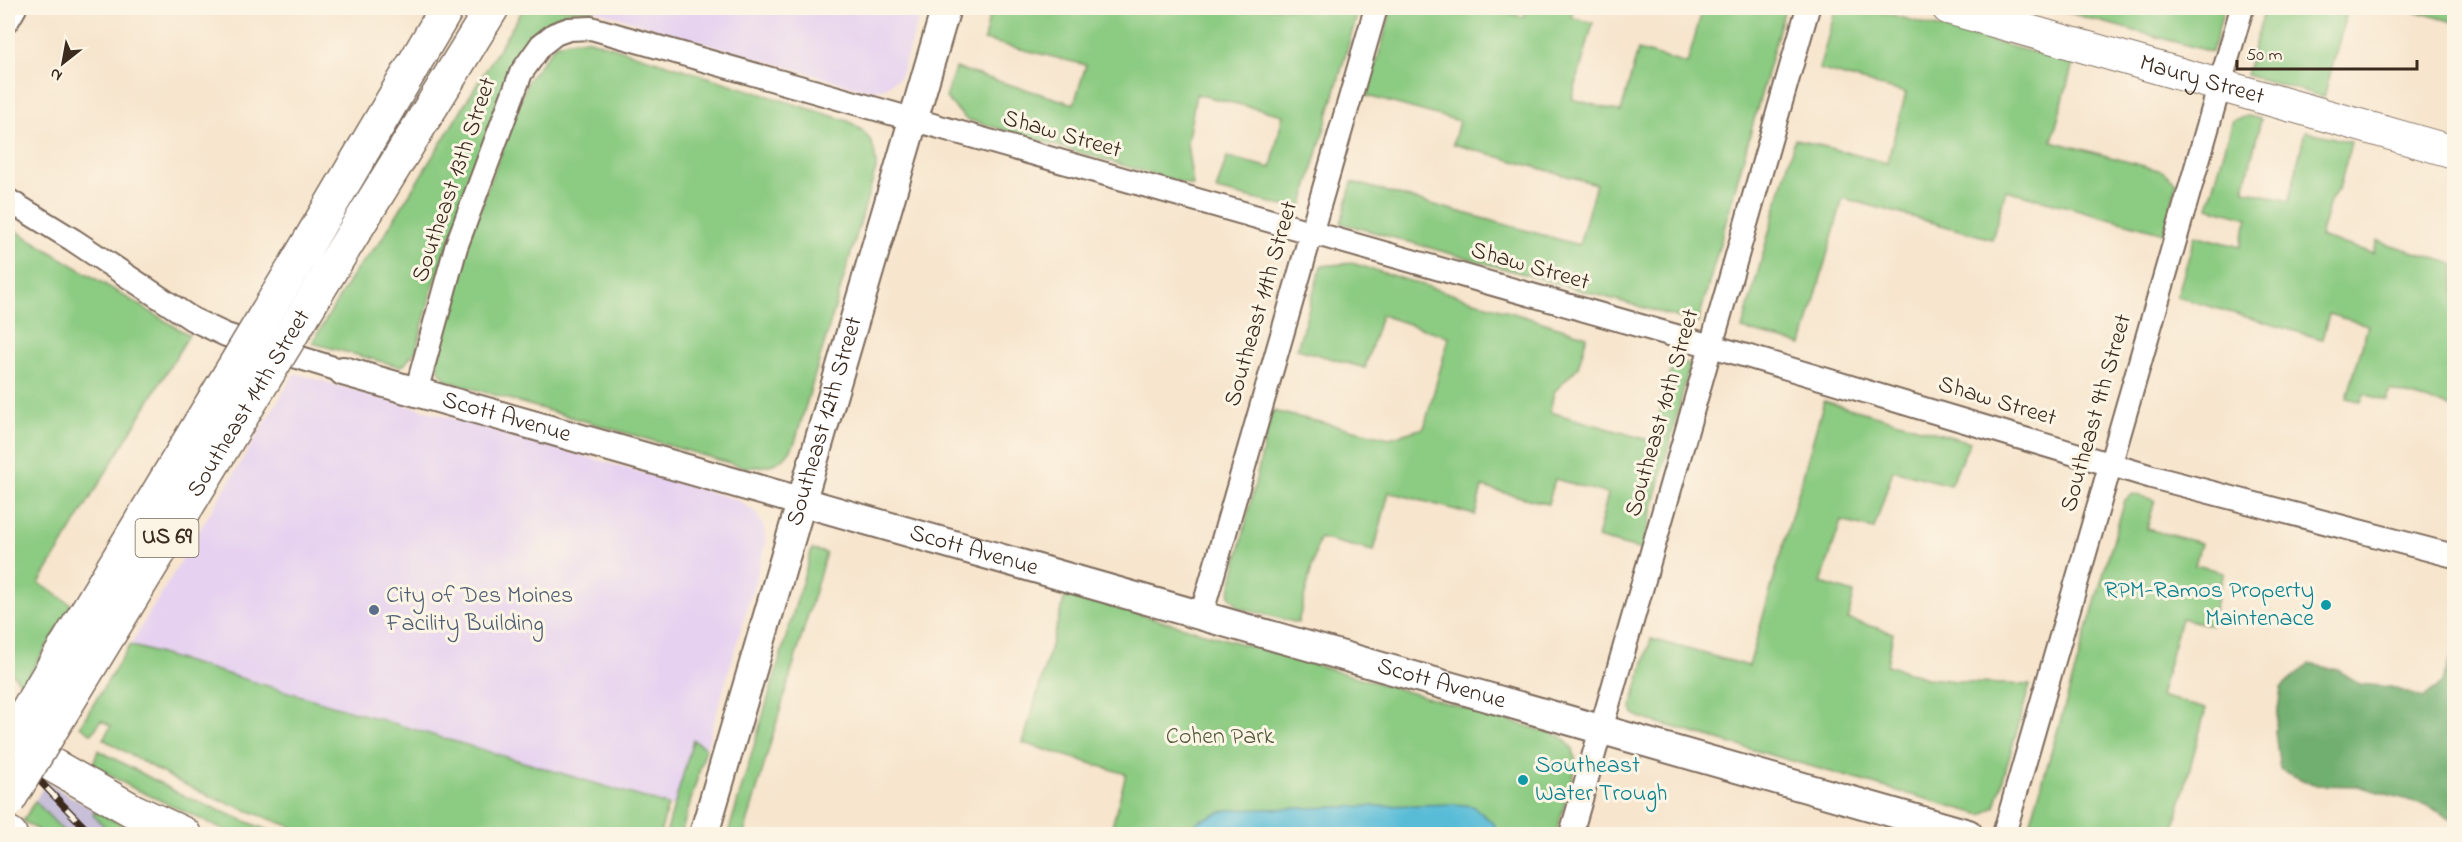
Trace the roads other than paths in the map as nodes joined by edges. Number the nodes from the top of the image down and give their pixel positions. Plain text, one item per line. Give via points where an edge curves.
1 (15, 8) edge
2 (447, 8) edge
3 (492, 8) edge
4 (946, 8) edge
5 (1376, 8) edge
6 (1808, 8) edge
7 (1948, 8) edge
8 (2242, 8) edge
9 (8, 20) edge
10 (591, 28) joint
11 (2220, 85) junction
12 (913, 121) junction
13 (2454, 152) edge
14 (8, 200) edge
15 (1311, 233) junction
16 (1710, 345) junction
17 (343, 371) joint
18 (416, 392) junction
19 (2111, 464) junction
20 (801, 501) junction
21 (2454, 556) edge
22 (1201, 616) junction
23 (1601, 730) junction
24 (8, 741) edge
25 (8, 801) edge
26 (183, 834) edge
27 (704, 834) edge
28 (1571, 834) edge
29 (1968, 834) edge
30 (2004, 834) edge

1 - 9 street
2 - 24 main road, Southeast 14th Street / US 69, bridge
3 - 25 main road, Southeast 14th Street / US 69, bridge
4 - 12 street, Southeast 12th Street
5 - 15 street, Southeast 11th Street
6 - 16 street, Southeast 10th Street
7 - 11 main road, Maury Street
8 - 11 street, Southeast 9th Street
10 - 12 street, Shaw Street
10 - 18 street, Southeast 13th Street via 555,34 541,45 522,73 456,247
11 - 13 main road, Maury Street
11 - 19 street, Southeast 9th Street
12 - 15 street, Shaw Street
12 - 20 street, Southeast 12th Street
14 - 17 street, Scott Avenue via 192,319 226,335
15 - 16 street, Shaw Street
15 - 22 street, Southeast 11th Street
16 - 19 street, Shaw Street
16 - 23 street, Southeast 10th Street
17 - 18 street, Scott Avenue
18 - 20 street, Scott Avenue
19 - 21 street, Shaw Street
19 - 30 street, Southeast 9th Street
20 - 22 street, Scott Avenue
20 - 27 street, Southeast 12th Street
22 - 23 street, Scott Avenue
23 - 28 street, Southeast 10th Street
23 - 29 street, Scott Avenue
24 - 26 main road

